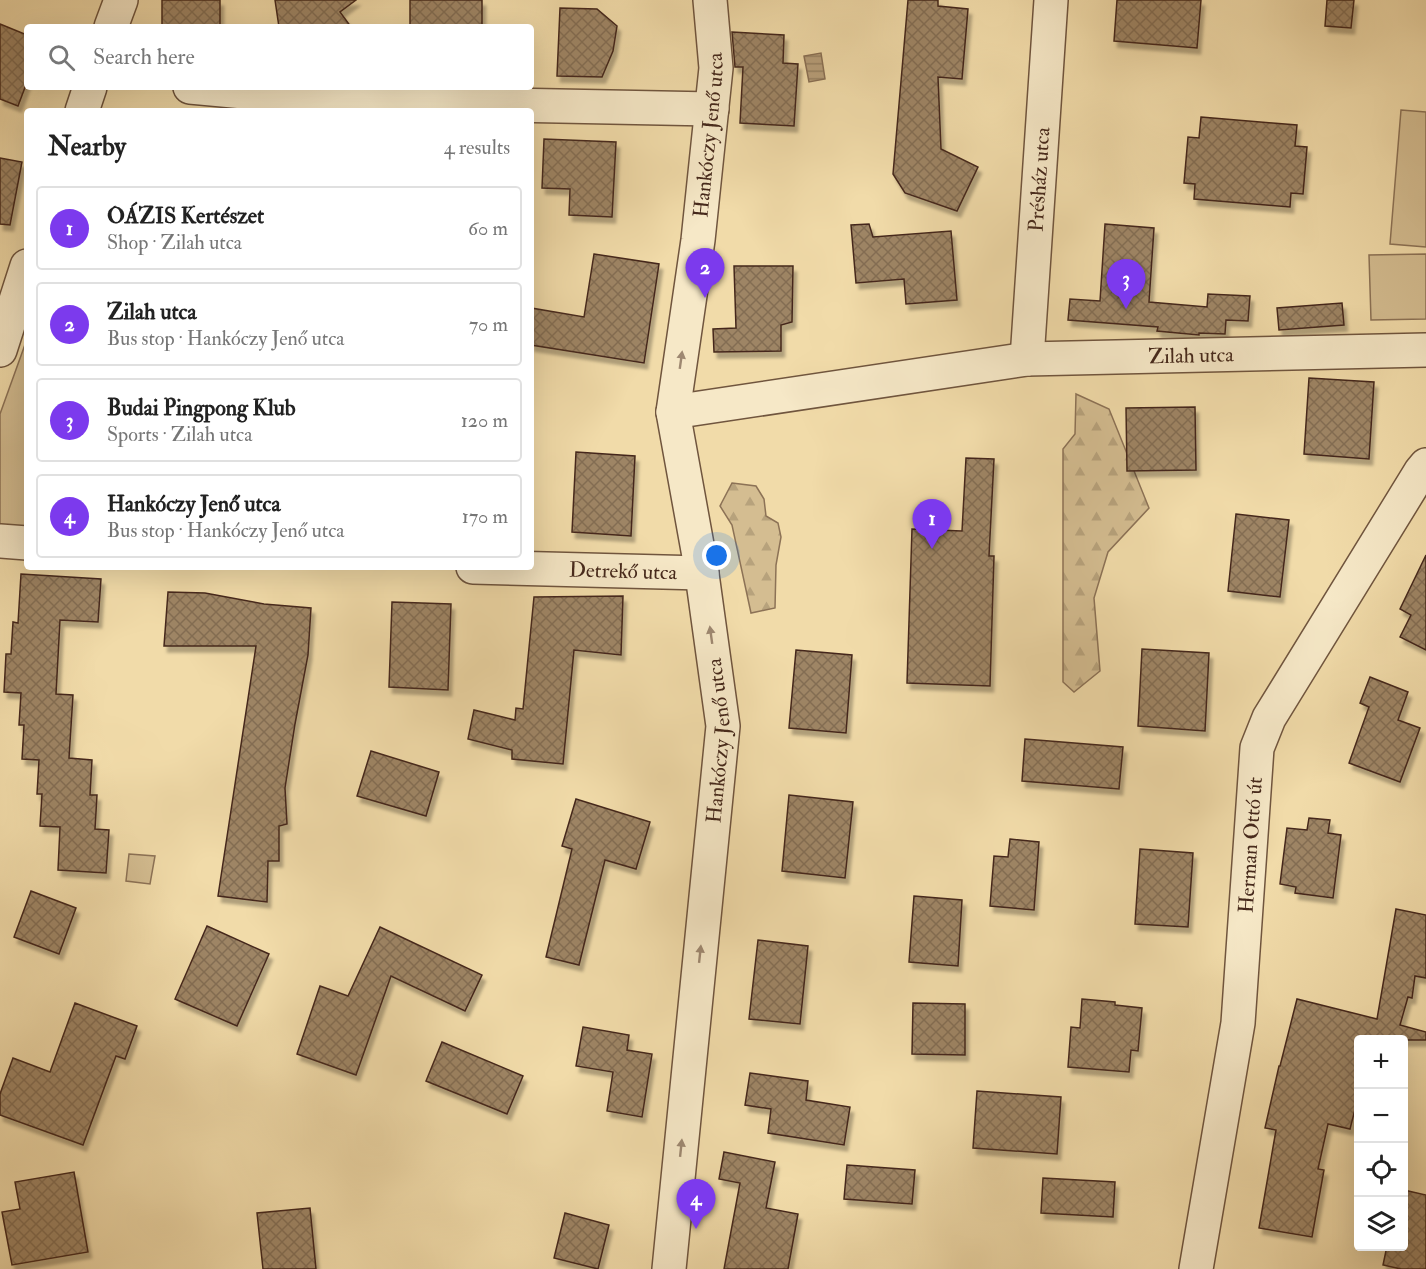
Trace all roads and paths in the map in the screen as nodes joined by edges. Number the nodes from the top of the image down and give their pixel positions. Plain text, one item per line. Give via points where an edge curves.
1 (121, 0) edge
2 (710, 0) edge
3 (1051, 0) edge
4 (112, 24) edge
5 (89, 90) edge
6 (222, 90) edge
7 (83, 108) edge
8 (712, 109) junction
9 (24, 275) edge
10 (0, 350) edge
11 (1426, 350) edge
12 (1028, 359) junction
13 (673, 412) junction
14 (1426, 465) edge
15 (0, 541) edge
16 (24, 543) edge
17 (534, 569) edge
18 (702, 573) junction
19 (669, 1269) edge
20 (1196, 1269) edge

1 - 4 street
2 - 8 street, Hankóczy Jenő utca via 716,68
3 - 12 street, Présház utca
5 - 7 street
6 - 8 street via 352,102
13 -> 8 street, Hankóczy Jenő utca
9 - 10 street
11 - 12 street, Zilah utca
12 - 13 street, Zilah utca
13 - 18 street, Hankóczy Jenő utca
14 - 20 street, Herman Ottó út via 1269,718 1257,748 1238,1023
15 - 16 street
17 - 18 street, Detrekő utca
19 -> 18 street, Hankóczy Jenő utca via 723,726

